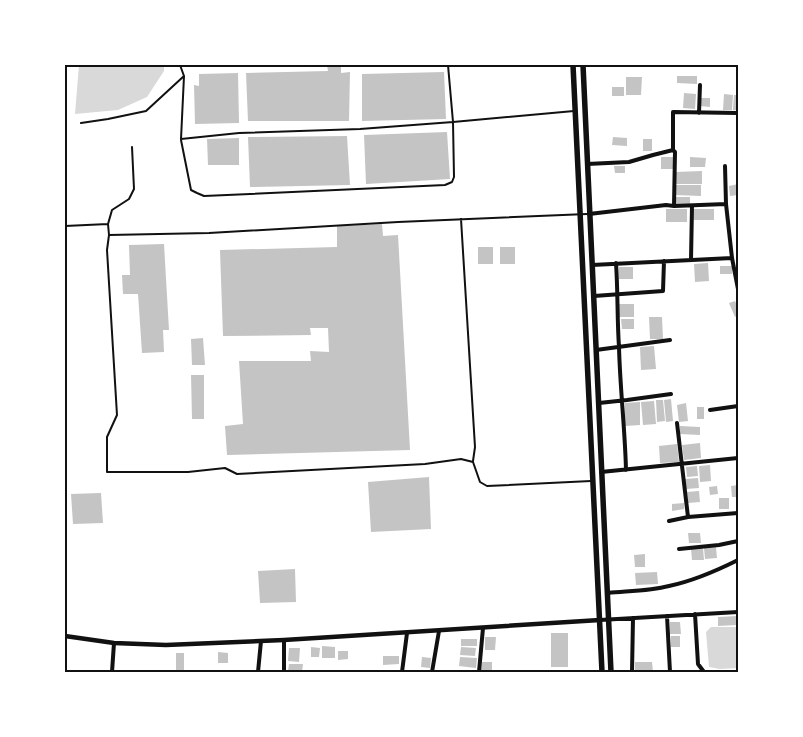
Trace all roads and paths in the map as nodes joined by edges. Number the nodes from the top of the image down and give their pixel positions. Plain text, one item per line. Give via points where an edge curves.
1 (180, 65) edge
2 (448, 65) edge
3 (573, 65) edge
4 (583, 65) edge
5 (184, 76) junction
6 (700, 85) dead end
7 (576, 111) junction
8 (699, 113) junction
9 (738, 113) edge
10 (453, 122) junction
11 (81, 123) dead end
12 (181, 139) junction
13 (132, 148) dead end
14 (673, 150) junction
15 (587, 164) junction
16 (725, 166) dead end
17 (726, 204) junction
18 (674, 206) junction
19 (692, 206) junction
20 (589, 214) junction
21 (580, 215) junction
22 (461, 219) junction
23 (108, 224) junction
24 (65, 226) edge
25 (109, 235) junction
26 (732, 258) junction
27 (691, 260) junction
28 (664, 261) junction
29 (616, 263) junction
30 (592, 265) junction
31 (737, 276) edge
32 (738, 289) edge
33 (618, 294) junction
34 (594, 296) junction
35 (670, 340) dead end
36 (618, 347) junction
37 (596, 350) junction
38 (671, 394) dead end
39 (622, 401) junction
40 (598, 403) junction
41 (738, 406) edge
42 (710, 410) dead end
43 (677, 423) dead end
44 (738, 458) edge
45 (473, 462) junction
46 (681, 464) junction
47 (626, 470) junction
48 (601, 472) junction
49 (593, 481) junction
50 (738, 513) edge
51 (688, 517) junction
52 (669, 521) dead end
53 (738, 541) edge
54 (679, 548) dead end
55 (738, 560) edge
56 (608, 592) junction
57 (738, 612) edge
58 (695, 614) junction
59 (667, 616) junction
60 (633, 618) junction
61 (608, 619) junction
62 (600, 620) junction
63 (483, 628) junction
64 (439, 631) junction
65 (406, 633) junction
66 (65, 636) edge
67 (284, 640) junction
68 (261, 641) junction
69 (114, 643) junction
70 (112, 672) edge
71 (258, 672) edge
72 (284, 672) edge
73 (402, 672) edge
74 (432, 672) edge
75 (479, 672) edge
76 (602, 672) edge
77 (611, 672) edge
78 (632, 672) edge
79 (670, 672) edge
80 (704, 672) edge

1 - 5 lane
2 - 10 lane
3 - 7 main road
4 - 15 main road
5 - 11 lane via 146,111
5 - 12 lane
6 - 8 street
7 - 10 lane
7 - 21 main road
8 - 9 street
8 - 14 street via 673,112
10 - 12 lane
10 - 12 lane via 454,177 445,185 204,196 191,190
13 - 23 lane via 134,189 130,199 112,210
14 - 15 street via 629,162
14 - 18 street
15 - 20 main road
16 - 17 street
17 - 19 street
17 - 26 street
18 - 19 street
18 - 20 street
19 - 27 street
20 - 21 lane
20 - 30 main road
21 - 22 lane
21 - 49 main road
22 - 25 lane
22 - 45 lane via 475,447
23 - 24 lane
23 - 25 lane
25 - 45 lane via 107,250 117,415 107,437 107,472 188,472 225,468 237,474 425,464 461,459
26 - 27 street
26 - 31 street
27 - 28 street
28 - 29 street
28 - 33 street via 664,291
29 - 30 street
29 - 33 street
30 - 34 main road
31 - 32 street
33 - 34 street
33 - 36 street
34 - 37 main road
35 - 36 street
36 - 37 street
36 - 39 street
37 - 40 main road
38 - 39 street
39 - 40 street
39 - 47 street
40 - 48 main road
41 - 42 street
43 - 46 street
44 - 46 street
45 - 49 lane via 480,482 487,486
46 - 47 street
46 - 51 street
47 - 48 street
48 - 56 main road
49 - 62 main road
50 - 51 street
51 - 52 street
53 - 54 street
55 - 56 street via 669,586
56 - 61 main road
57 - 58 street
58 - 59 street
58 - 80 street via 698,664
59 - 60 street
59 - 79 street
60 - 61 street
60 - 78 street
61 - 62 street
61 - 77 main road
62 - 63 street
62 - 76 main road
63 - 64 street
63 - 75 street
64 - 65 street
64 - 74 street
65 - 67 street
65 - 73 street
66 - 69 street
67 - 68 street
67 - 72 street
68 - 69 street via 166,645
68 - 71 street
69 - 70 street

